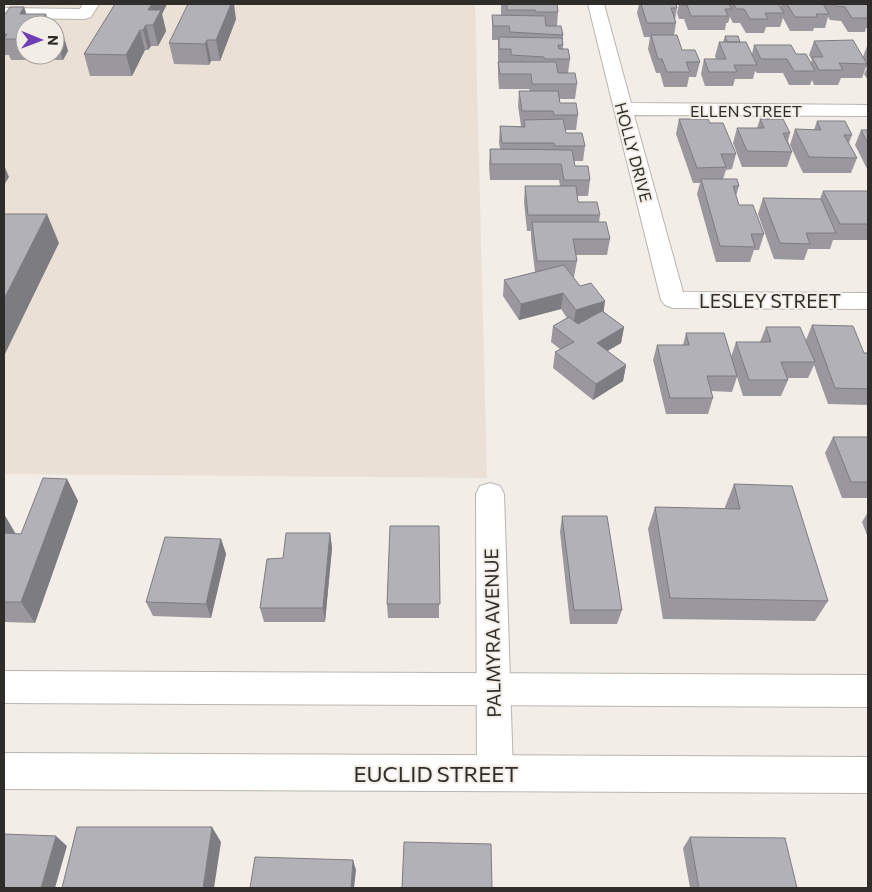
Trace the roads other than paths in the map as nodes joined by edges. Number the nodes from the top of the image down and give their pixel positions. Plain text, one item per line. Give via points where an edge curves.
1 (106, 4) edge
2 (596, 4) edge
3 (89, 7) edge
4 (4, 13) edge
5 (623, 109) junction
6 (868, 110) edge
7 (672, 300) joint
8 (868, 301) edge
9 (490, 494) dead end
10 (4, 687) edge
11 (493, 690) junction
12 (868, 691) edge
13 (4, 771) edge
14 (495, 773) junction
15 (868, 775) edge

1 - 3 street via 102,10
2 - 5 street, HOLLY DRIVE
3 - 4 street via 85,14
5 - 6 street, ELLEN STREET
5 - 7 street, HOLLY DRIVE
7 - 8 street, LESLEY STREET
9 - 11 street, PALMYRA AVENUE
10 - 11 street
11 - 12 street
11 - 14 street, PALMYRA AVENUE
13 - 14 street, EUCLID STREET
14 - 15 street, EUCLID STREET

